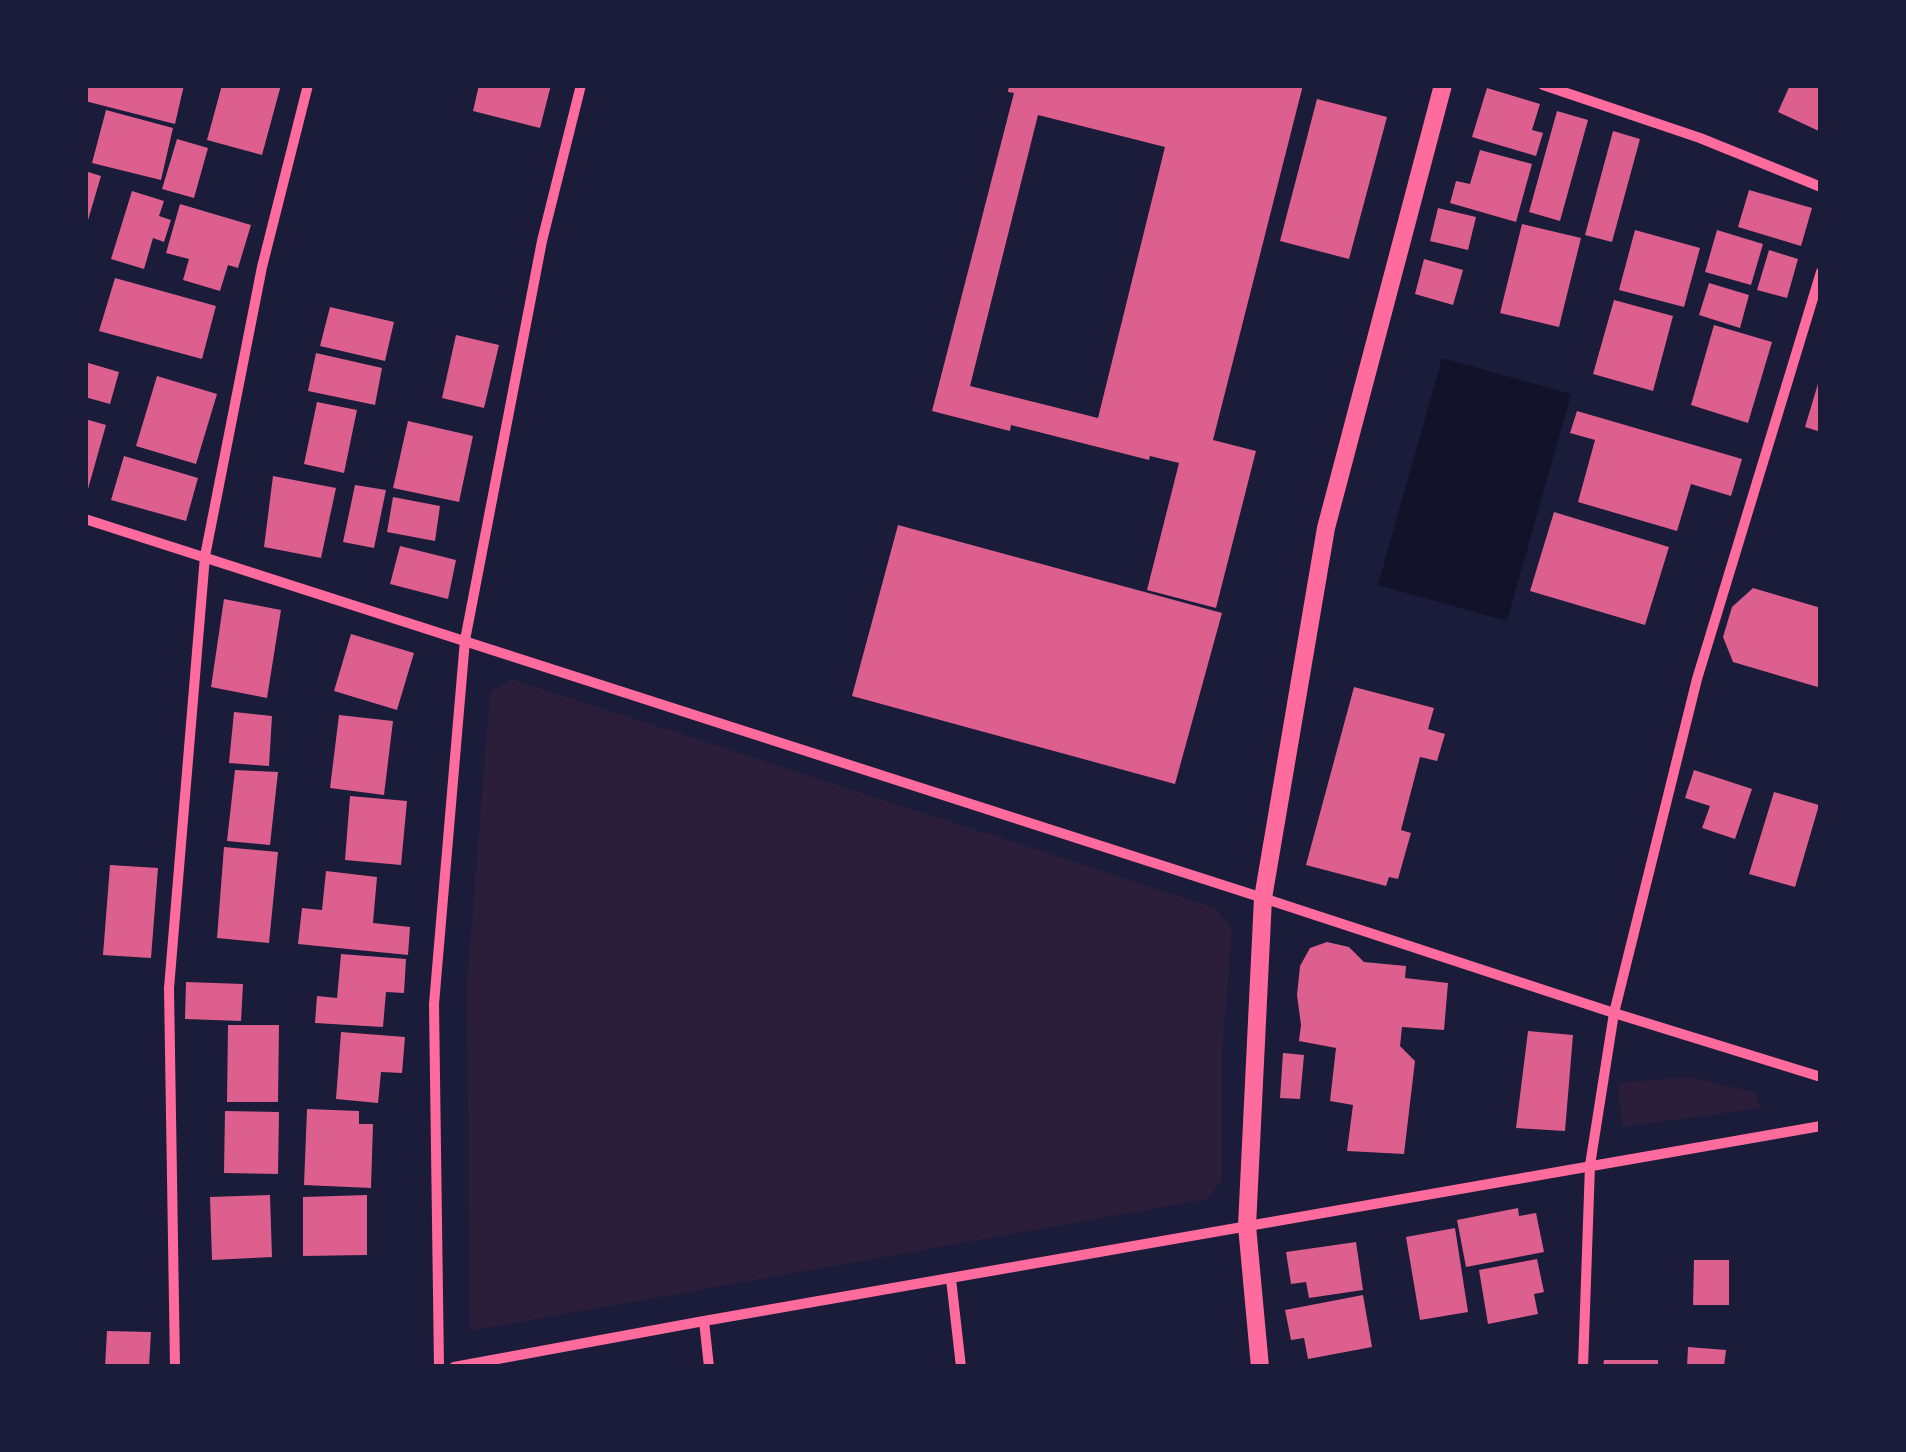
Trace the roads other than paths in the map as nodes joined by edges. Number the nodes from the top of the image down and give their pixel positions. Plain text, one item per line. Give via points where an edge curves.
1 (308, 85) edge
2 (582, 85) edge
3 (1443, 85) edge
4 (1544, 85) edge
5 (1821, 187) edge
6 (1821, 272) edge
7 (85, 519) edge
8 (205, 556) junction
9 (465, 640) junction
10 (1264, 898) junction
11 (1614, 1013) junction
12 (1821, 1077) edge
13 (1821, 1126) edge
14 (1590, 1165) junction
15 (1247, 1226) junction
16 (951, 1279) junction
17 (704, 1321) junction
18 (175, 1367) edge
19 (440, 1367) edge
20 (454, 1367) edge
21 (709, 1367) edge
22 (960, 1367) edge
23 (1260, 1367) edge
24 (1583, 1367) edge

1 - 8 street via 262,268
2 - 9 street via 542,242
3 - 10 street via 1326,528
4 - 5 street
6 - 11 street via 1696,679
7 - 8 street
8 - 9 street
8 - 18 street via 169,988
9 - 10 street
9 - 19 street via 434,1004
10 - 11 street
10 - 15 street
11 - 12 street
11 - 14 street
13 - 14 street
14 - 15 street
14 - 24 street
15 - 16 street
15 - 23 street
16 - 17 street
16 - 22 street
17 - 20 street
17 - 21 street

